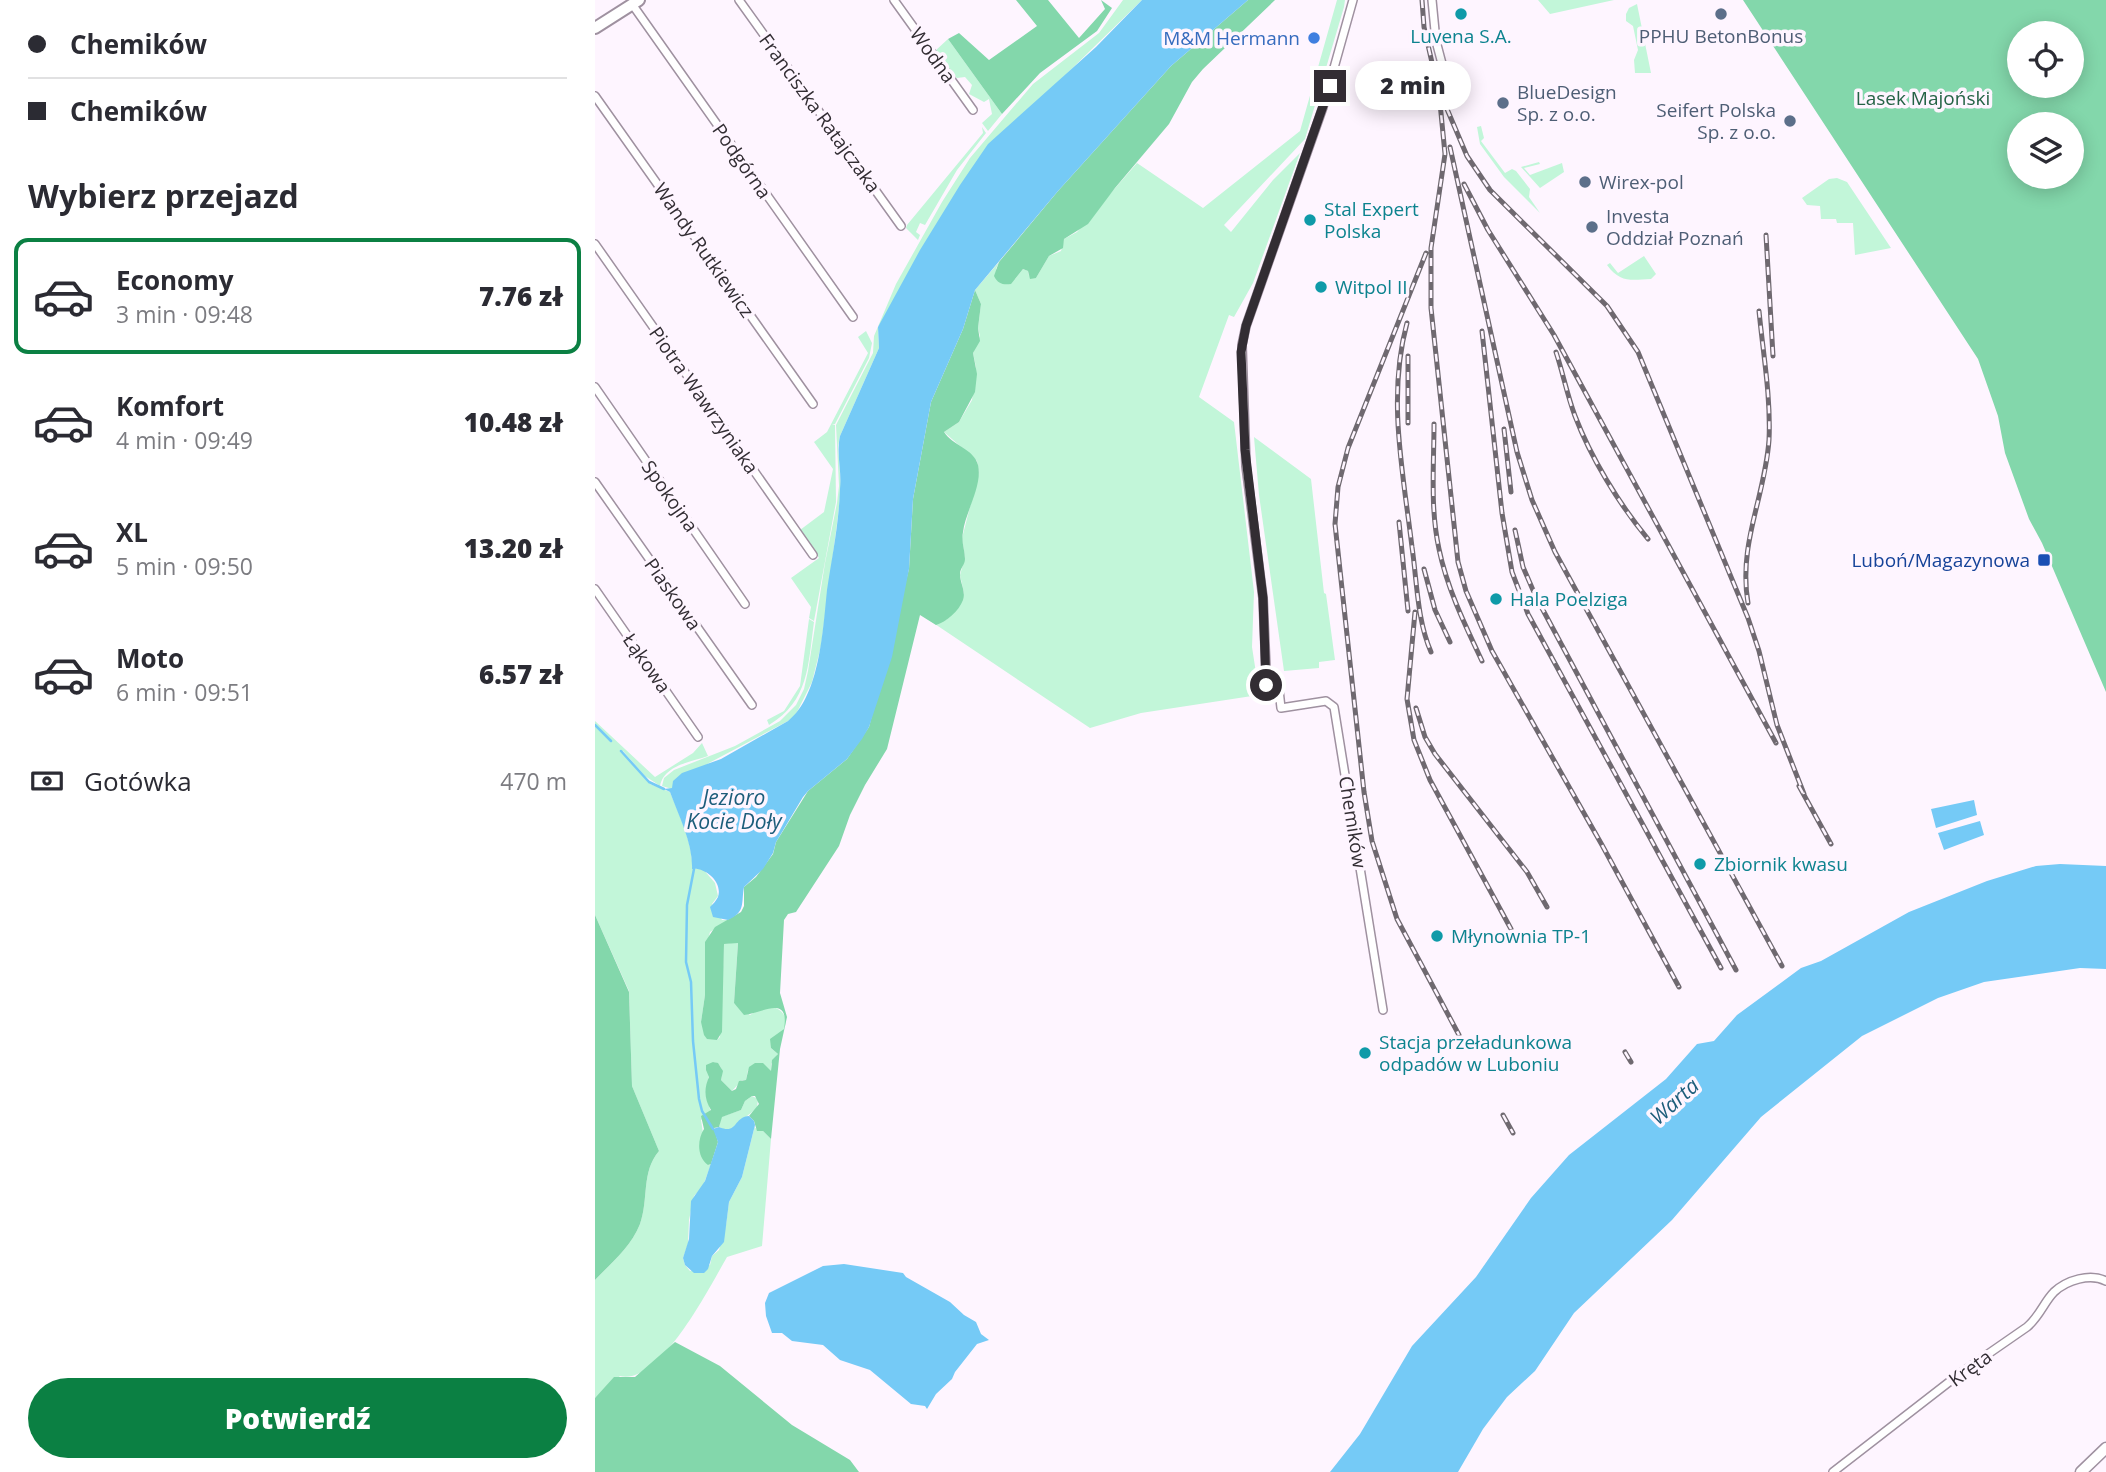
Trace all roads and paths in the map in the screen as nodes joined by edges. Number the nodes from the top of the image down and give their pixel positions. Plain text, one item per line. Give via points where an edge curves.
1 (739, 0) edge
2 (894, 0) edge
3 (1353, 0) edge
4 (1432, 0) edge
5 (628, 4) edge
6 (595, 28) edge
7 (1445, 75) dead end
8 (595, 96) edge
9 (973, 110) dead end
10 (901, 226) dead end
11 (595, 244) edge
12 (853, 317) dead end
13 (595, 387) edge
14 (813, 404) dead end
15 (595, 482) edge
16 (813, 555) dead end
17 (595, 589) edge
18 (745, 604) dead end
19 (1279, 690) dead end
20 (1267, 693) dead end
21 (752, 705) dead end
22 (698, 737) dead end
23 (1383, 1010) dead end
24 (2106, 1281) edge
25 (2106, 1448) edge
26 (1833, 1472) edge
27 (2081, 1472) edge

1 - 10 street, Franciszka Ratajczaka
2 - 9 street, Wodna
3 - 20 street via 1327,97 1241,345 1245,458 1263,598
4 - 7 street
5 - 6 main road
5 - 12 street, Podgórna
8 - 14 street, Wandy Rutkiewicz
11 - 16 street, Piotra Wawrzyniaka
13 - 18 street, Spokojna
15 - 21 street, Piaskowa
17 - 22 street, Łąkowa
19 - 23 street, Chemików via 1281,708 1326,701 1334,707
24 - 26 street, Kręta via 2087,1278 2057,1290 2027,1327
25 - 27 street

